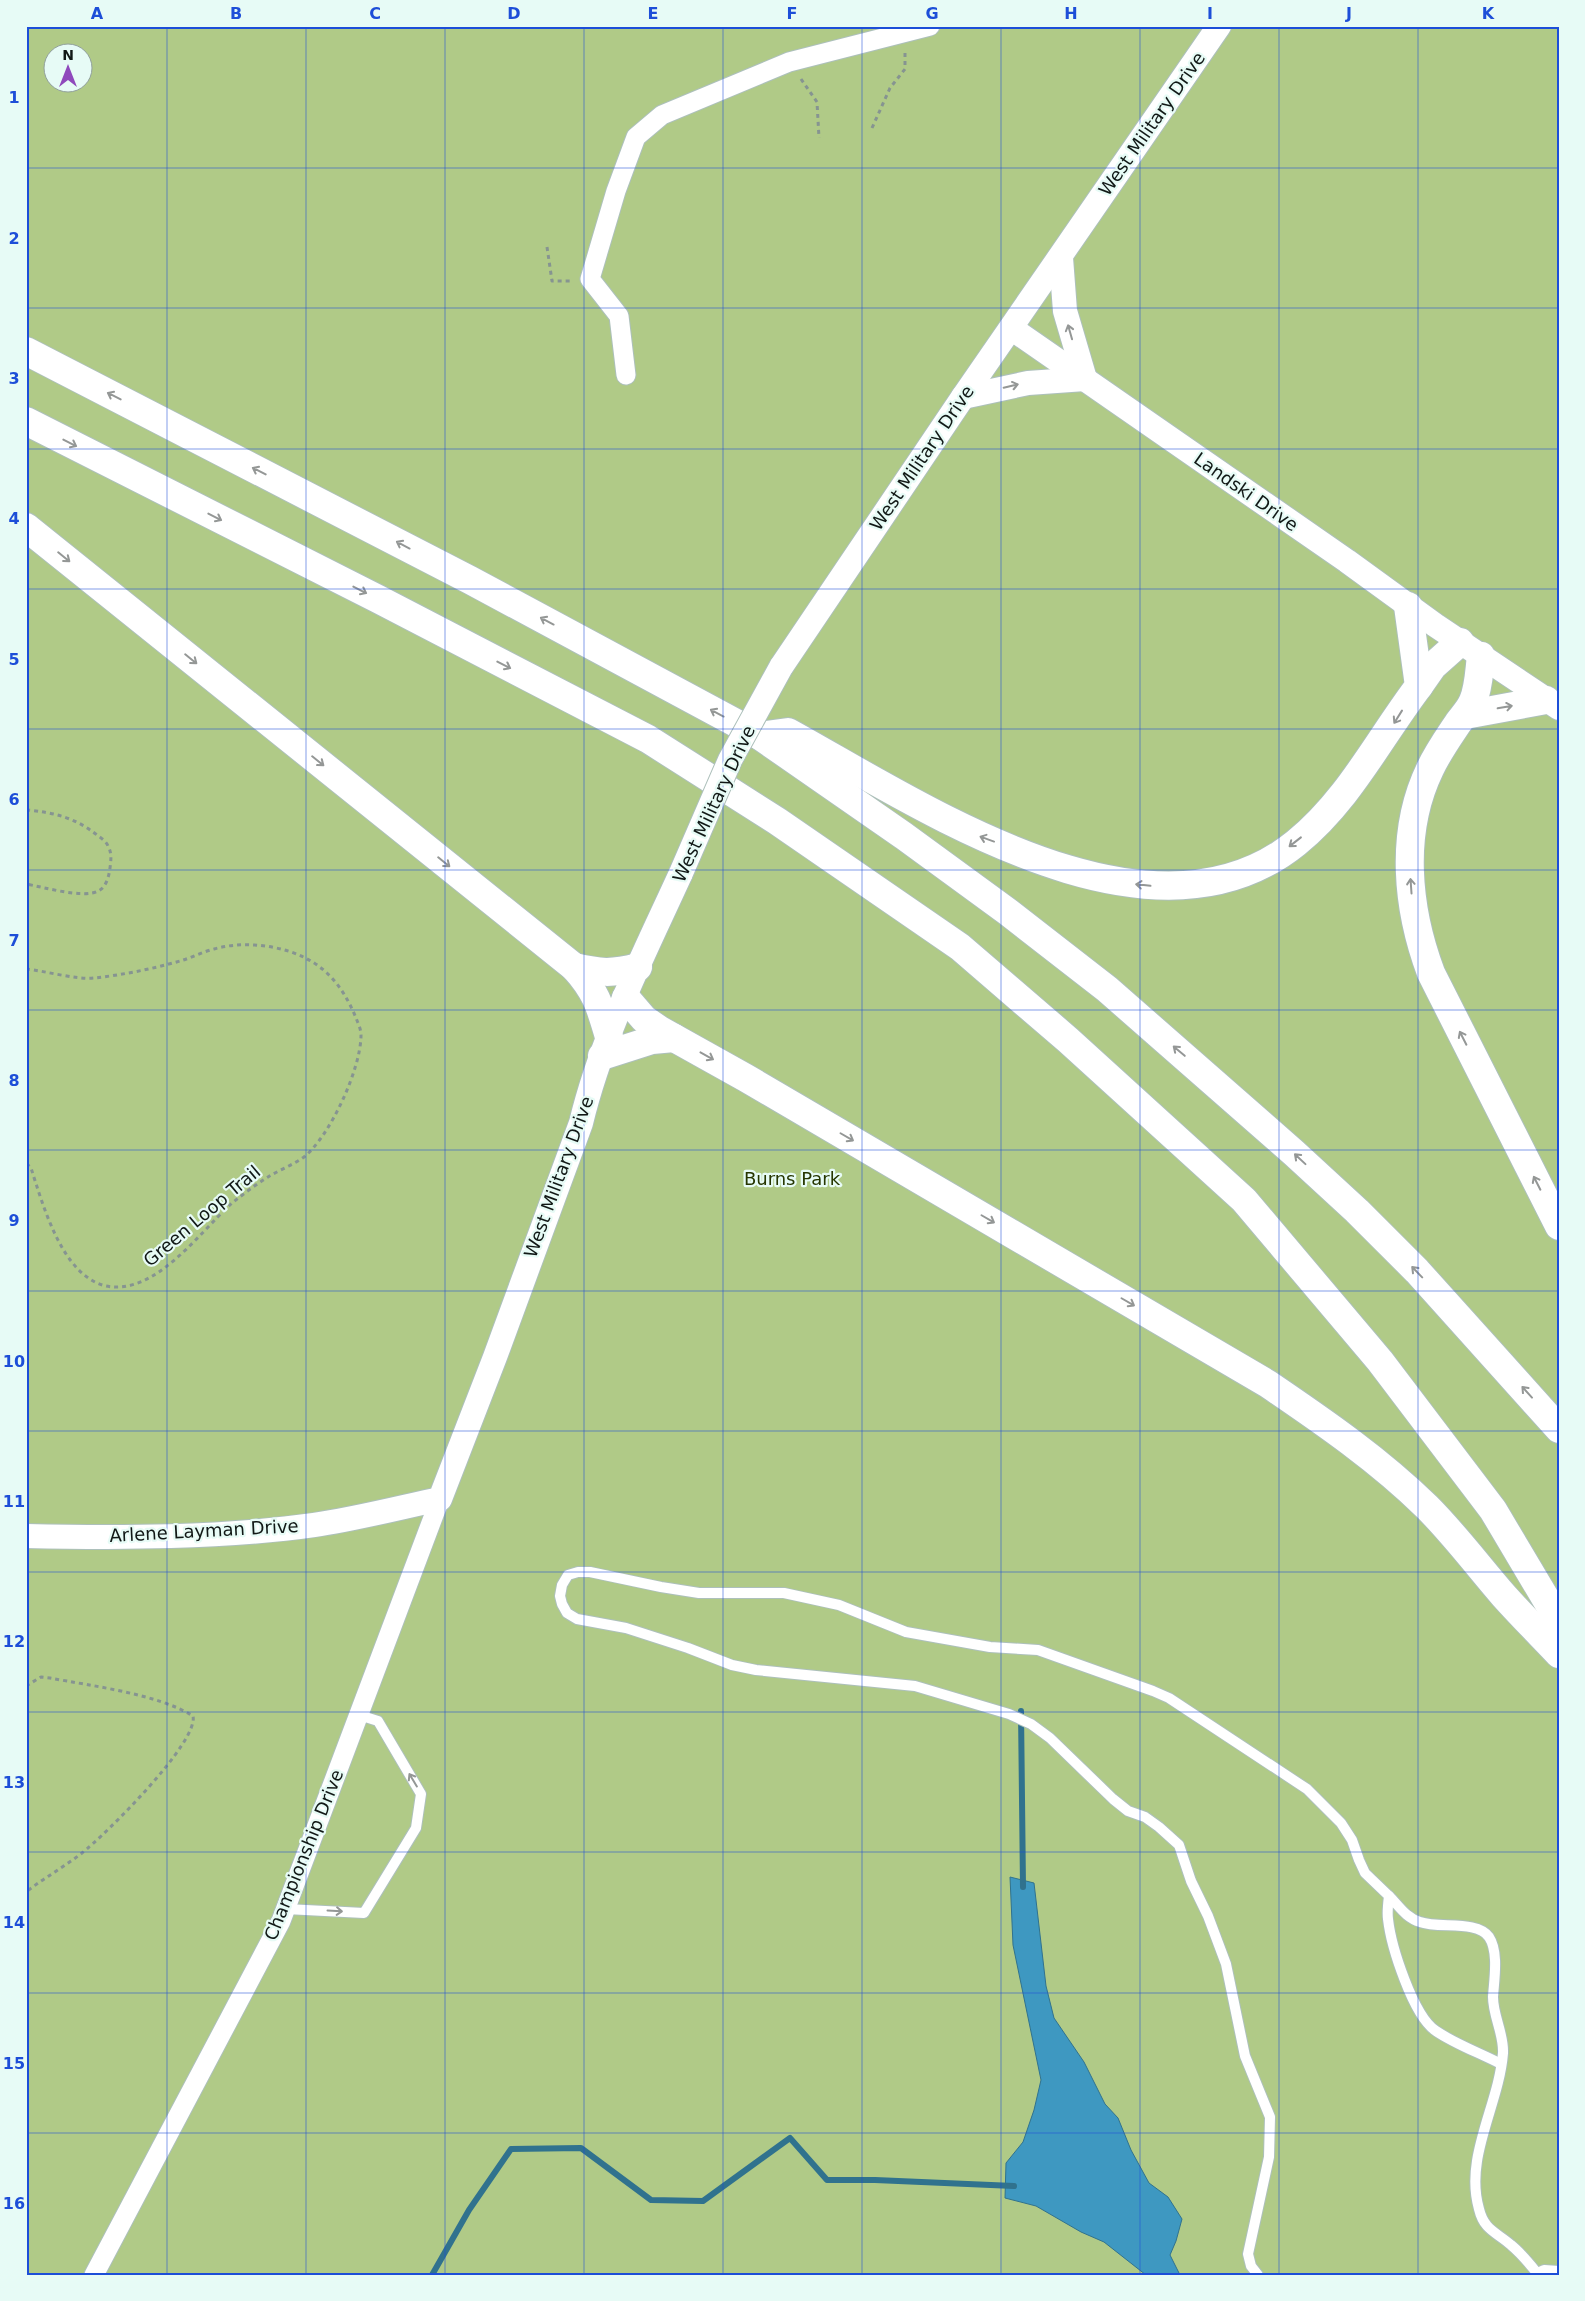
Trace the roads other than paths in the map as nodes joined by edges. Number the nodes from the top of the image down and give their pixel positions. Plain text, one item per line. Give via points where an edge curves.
1 (930, 26) edge
2 (1219, 26) edge
3 (1060, 258) junction
4 (1011, 328) junction
5 (26, 351) edge
6 (626, 374) dead end
7 (1085, 379) junction
8 (964, 397) junction
9 (26, 421) edge
10 (26, 527) edge
11 (1408, 606) junction
12 (1470, 649) junction
13 (1419, 686) junction
14 (1552, 704) edge
15 (1465, 715) junction
16 (760, 736) junction
17 (574, 967) junction
18 (638, 967) junction
19 (626, 998) junction
20 (674, 1038) junction
21 (606, 1046) junction
22 (1559, 1226) edge
23 (1559, 1429) edge
24 (440, 1500) junction
25 (26, 1536) edge
26 (1559, 1621) edge
27 (1559, 1654) edge
28 (360, 1715) junction
29 (1389, 1896) junction
30 (286, 1909) junction
31 (1501, 2064) junction
32 (1559, 2271) edge
33 (1536, 2274) edge
34 (94, 2275) edge
35 (1258, 2275) edge

1 - 6 street via 789,62 662,115 636,137 590,279 620,316
2 - 3 street, West Military Drive
3 - 4 street, West Military Drive
7 -> 3 street via 1065,311
4 - 7 street, Landski Drive
4 - 8 street, West Military Drive
16 -> 5 highway via 470,580
8 -> 7 street via 1028,382
7 - 11 street, Landski Drive
8 - 18 street, West Military Drive, bridge via 781,667 730,760
9 -> 26 highway via 648,739 777,821 960,947 1244,1200 1380,1361 1487,1502
10 -> 17 highway
11 - 12 street, Landski Drive
11 - 13 highway
12 - 13 highway via 1434,666
12 - 14 street, Landski Drive
12 - 15 highway via 1476,692
13 -> 16 highway via 1344,795 1323,819 1294,844 1258,865 1225,878 1190,884 1143,885 1082,874 970,833 788,732
15 -> 14 highway
22 -> 15 highway via 1431,974 1414,918 1410,856 1420,798 1429,770
23 -> 16 highway via 1417,1271 1343,1198 1196,1065 1107,989 1008,912
17 - 18 highway via 598,973 615,973
17 - 21 highway via 590,984 600,1006
18 - 19 street, West Military Drive
19 - 20 highway via 644,1019
19 - 21 street, West Military Drive
20 - 21 highway
20 -> 27 highway via 1268,1384 1333,1428 1426,1506
21 - 24 street, West Military Drive via 581,1123
24 - 25 street, Arlene Layman Drive via 316,1525 258,1532
24 - 28 street, Championship Drive
28 - 30 street, Championship Drive
30 -> 28 lane via 364,1913 416,1828 421,1794 378,1721
29 - 31 lane via 1391,1936 1412,1999 1424,2020 1435,2031
29 - 31 lane via 1407,1916 1421,1923 1470,1928 1483,1931 1490,1938 1493,1947 1493,2005 1502,2037
29 - 35 lane via 1365,1873 1352,1840 1341,1823 1307,1789 1169,1698 1153,1691 1038,1650 990,1647 906,1632 839,1604 784,1593 699,1593 590,1572 568,1575 562,1585 562,1604 567,1613 577,1619 626,1628 732,1665 778,1674 915,1686 1009,1714 1031,1724 1070,1756 1113,1799 1128,1811 1160,1827 1179,1845 1226,1964 1245,2056 1270,2117 1269,2157 1248,2254
30 - 34 street, Championship Drive
31 - 33 lane via 1477,2161 1475,2183 1479,2210 1487,2228 1511,2244
32 - 33 lane via 1544,2270

